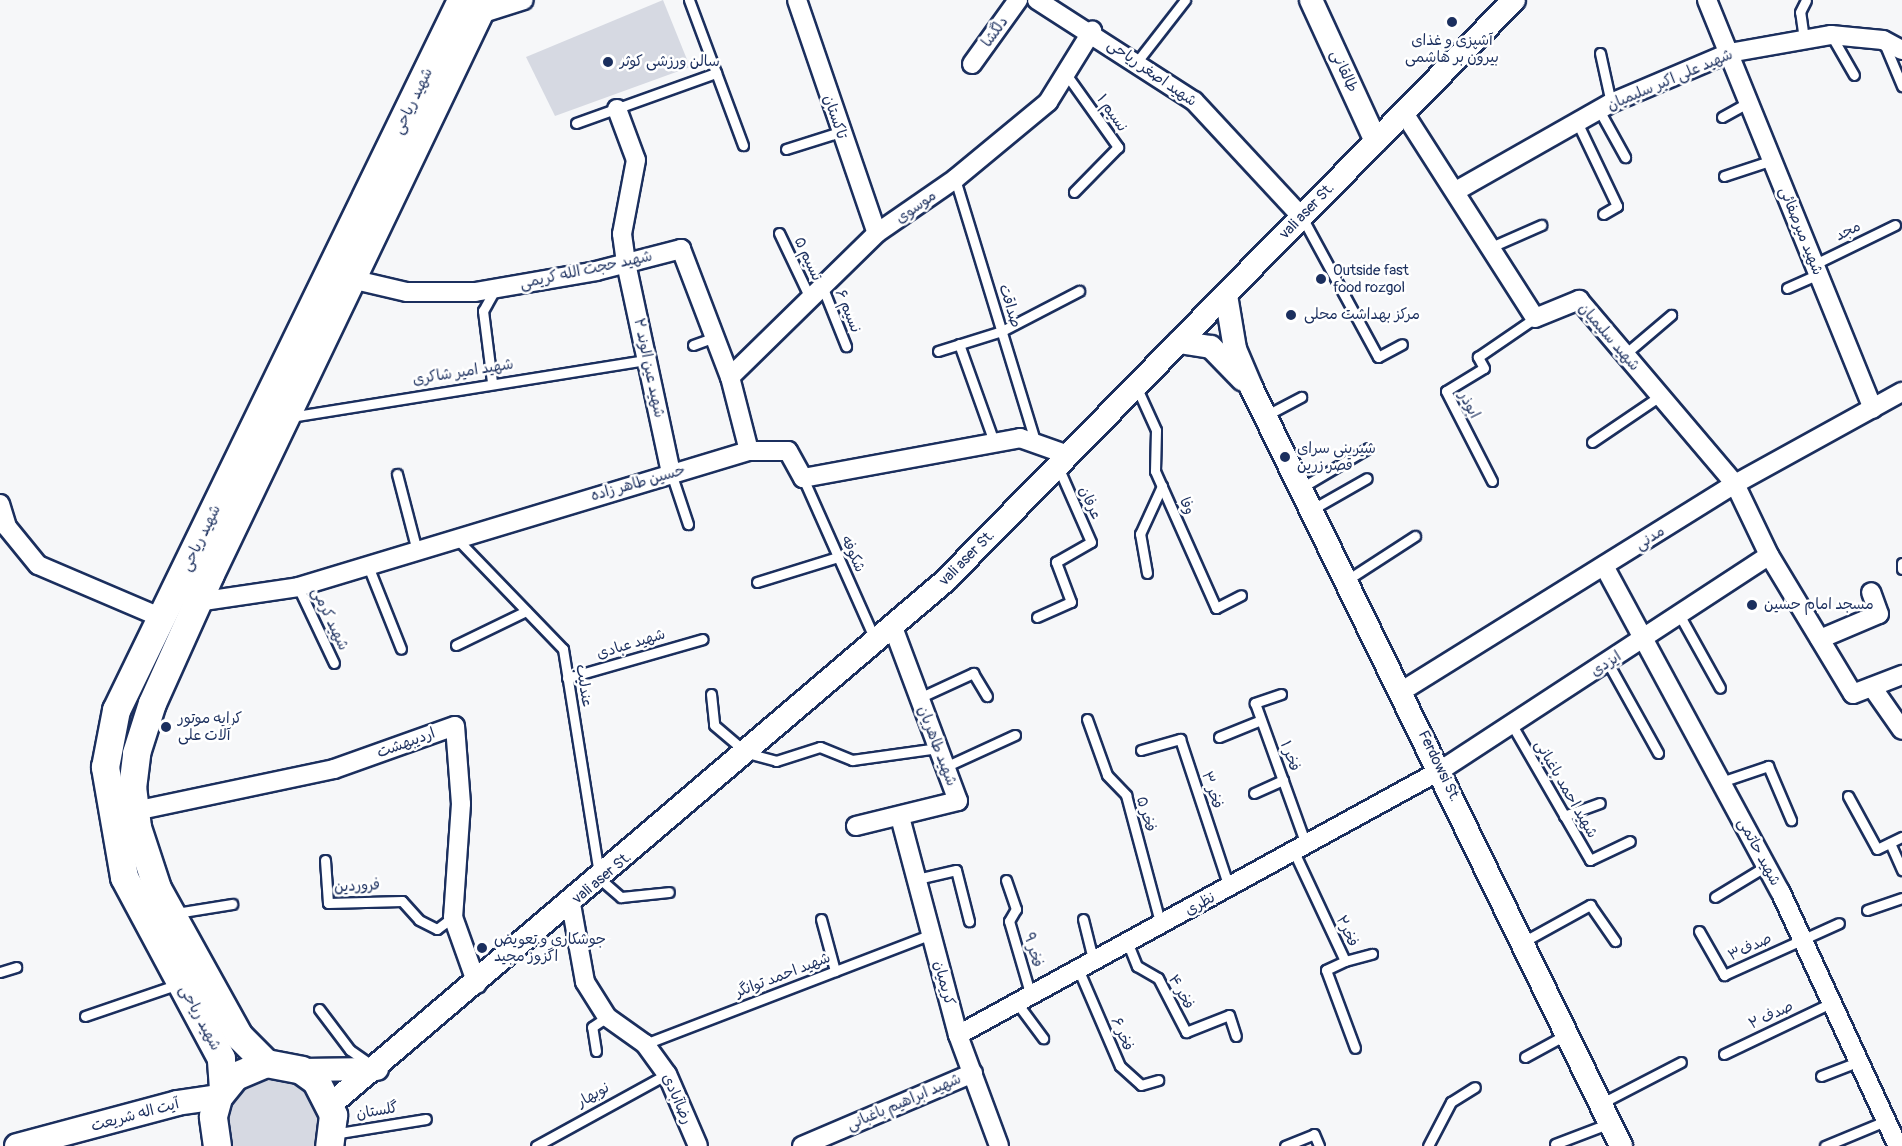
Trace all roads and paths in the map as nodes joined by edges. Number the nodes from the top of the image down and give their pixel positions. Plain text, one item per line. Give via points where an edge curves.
1 (524, 0) edge
2 (689, 0) edge
3 (797, 0) edge
4 (1018, 0) edge
5 (1037, 0) edge
6 (1185, 0) edge
7 (1311, 0) edge
8 (1514, 0) edge
9 (1707, 0) edge
10 (1806, 0) edge
11 (475, 5) edge
12 (1092, 31) junction
13 (1831, 35) junction
14 (1804, 39) junction
15 (1883, 40) junction
16 (1902, 50) edge
17 (1600, 53) dead end
18 (1729, 53) junction
19 (1136, 63) junction
20 (972, 64) dead end
21 (716, 73) junction
22 (1066, 74) junction
23 (1854, 75) dead end
24 (1902, 86) edge
25 (1749, 102) junction
26 (1605, 106) junction
27 (617, 109) junction
28 (1404, 113) junction
29 (1722, 117) dead end
30 (1578, 122) junction
31 (576, 123) dead end
32 (840, 132) junction
33 (1376, 141) junction
34 (743, 146) dead end
35 (786, 149) dead end
36 (1625, 157) dead end
37 (1773, 160) junction
38 (1724, 176) dead end
39 (955, 179) junction
40 (1456, 191) junction
41 (1074, 192) dead end
42 (1603, 214) dead end
43 (1301, 216) junction
44 (1541, 225) dead end
45 (1895, 225) dead end
46 (779, 232) dead end
47 (878, 233) junction
48 (1491, 247) junction
49 (626, 263) junction
50 (1817, 269) junction
51 (351, 279) junction
52 (496, 288) junction
53 (1787, 288) dead end
54 (1079, 291) dead end
55 (816, 292) junction
56 (1226, 295) junction
57 (1671, 315) dead end
58 (1535, 318) junction
59 (1002, 331) junction
60 (715, 338) junction
61 (1179, 342) junction
62 (959, 344) junction
63 (1402, 344) dead end
64 (693, 345) dead end
65 (846, 346) dead end
66 (938, 351) dead end
67 (1624, 355) junction
68 (647, 360) junction
69 (730, 377) junction
70 (492, 381) junction
71 (1136, 386) junction
72 (1252, 389) junction
73 (1902, 392) edge
74 (1660, 396) junction
75 (1301, 397) dead end
76 (1873, 409) junction
77 (1265, 416) junction
78 (285, 418) junction
79 (1035, 441) junction
80 (994, 442) junction
81 (1592, 442) dead end
82 (1368, 448) dead end
83 (749, 451) junction
84 (1063, 461) junction
85 (671, 473) junction
86 (397, 474) dead end
87 (803, 478) junction
88 (1367, 478) dead end
89 (1492, 481) dead end
90 (1735, 484) junction
91 (1162, 486) junction
92 (1301, 488) junction
93 (0, 504) edge
94 (1311, 510) junction
95 (688, 524) dead end
96 (1415, 536) dead end
97 (457, 539) junction
98 (417, 551) junction
99 (1769, 555) junction
100 (838, 557) junction
101 (1902, 563) edge
102 (368, 566) junction
103 (1604, 566) junction
104 (1902, 570) edge
105 (1147, 573) dead end
106 (1347, 580) junction
107 (757, 582) dead end
108 (298, 587) junction
109 (1871, 592) dead end
110 (1241, 595) dead end
111 (197, 602) junction
112 (526, 611) junction
113 (1680, 616) junction
114 (162, 618) junction
115 (1037, 618) dead end
116 (892, 627) junction
117 (703, 639) dead end
118 (1820, 639) junction
119 (1644, 640) junction
120 (876, 642) junction
121 (456, 645) dead end
122 (401, 649) dead end
123 (334, 663) dead end
124 (1608, 663) junction
125 (1902, 675) edge
126 (567, 678) junction
127 (1872, 687) junction
128 (1720, 688) dead end
129 (1402, 691) junction
130 (1281, 693) dead end
131 (711, 694) dead end
132 (987, 696) dead end
133 (919, 698) junction
134 (1087, 719) dead end
135 (1261, 720) junction
136 (1512, 725) junction
137 (1902, 730) edge
138 (1015, 735) dead end
139 (1219, 737) dead end
140 (938, 748) junction
141 (1141, 750) dead end
142 (747, 753) junction
143 (1658, 753) dead end
144 (945, 766) junction
145 (1441, 770) junction
146 (1282, 780) junction
147 (1721, 782) junction
148 (1254, 793) dead end
149 (1848, 796) dead end
150 (1600, 803) dead end
151 (135, 811) junction
152 (1564, 816) junction
153 (900, 817) junction
154 (1791, 820) dead end
155 (856, 826) dead end
156 (1902, 837) edge
157 (1630, 841) dead end
158 (1890, 843) junction
159 (1300, 849) junction
160 (325, 860) dead end
161 (1766, 866) junction
162 (1902, 870) edge
163 (600, 879) junction
164 (916, 879) junction
165 (1006, 880) dead end
166 (1229, 887) junction
167 (669, 892) dead end
168 (1715, 897) dead end
169 (1902, 898) edge
170 (232, 904) dead end
171 (571, 904) junction
172 (1867, 910) dead end
173 (170, 914) junction
174 (453, 917) junction
175 (821, 919) dead end
176 (1083, 920) dead end
177 (969, 921) dead end
178 (1839, 923) dead end
179 (1161, 926) junction
180 (1699, 931) dead end
181 (931, 934) junction
182 (1802, 939) junction
183 (1615, 941) dead end
184 (1523, 942) junction
185 (1128, 944) junction
186 (1372, 954) dead end
187 (1345, 961) junction
188 (16, 967) dead end
189 (1087, 967) junction
190 (835, 971) junction
191 (0, 972) edge
192 (181, 983) junction
193 (477, 984) junction
194 (1024, 1000) junction
195 (1831, 1003) junction
196 (319, 1009) dead end
197 (85, 1016) dead end
198 (607, 1017) junction
199 (1567, 1034) junction
200 (958, 1035) junction
201 (1236, 1036) dead end
202 (1043, 1038) dead end
203 (645, 1044) junction
204 (1355, 1048) dead end
205 (596, 1051) dead end
206 (1724, 1054) dead end
207 (1525, 1057) dead end
208 (1681, 1062) dead end
209 (1858, 1062) junction
210 (266, 1063) junction
211 (377, 1069) junction
212 (301, 1070) junction
213 (973, 1073) junction
214 (667, 1074) junction
215 (1821, 1076) dead end
216 (1158, 1080) dead end
217 (1475, 1087) dead end
218 (221, 1093) junction
219 (330, 1105) junction
220 (1605, 1114) junction
221 (426, 1119) dead end
222 (1885, 1121) junction
223 (332, 1142) edge
224 (1555, 1144) dead end
225 (17, 1146) edge
226 (217, 1146) edge
227 (536, 1146) edge
228 (698, 1146) edge
229 (802, 1146) edge
230 (999, 1146) edge
231 (1285, 1146) edge
232 (1319, 1146) edge
233 (1428, 1146) edge
234 (1621, 1146) edge
235 (1825, 1146) edge
236 (1898, 1146) edge

1 - 11 street
2 - 21 lane
3 - 32 street, تاکستان
4 - 20 street, دلگشا
5 - 12 street, شهید اصغر ریاحی
6 - 19 lane
7 - 33 street, طالقانی
8 - 28 street, vali aser St.
9 - 18 street, شهید میرصفائی
10 - 14 lane via 1800,12
11 - 51 main road, شهید ریاحی
11 - 114 main road, شهید ریاحی
12 - 19 street, شهید اصغر ریاحی
12 - 22 street, موسوی
13 - 14 street, شهید علی اکبر سلیمیان
13 - 15 street, شهید علی اکبر سلیمیان
13 - 23 lane
14 - 18 street, شهید علی اکبر سلیمیان
15 - 16 street, شهید علی اکبر سلیمیان
15 - 24 lane
17 - 26 lane
18 - 25 street, شهید میرصفائی
18 - 26 street, شهید علی اکبر سلیمیان
19 - 43 street, شهید اصغر ریاحی via 1194,101
21 - 27 lane
21 - 34 lane
22 - 39 street, موسوی via 1048,102
22 - 41 lane, نسیم ۱ via 1118,147
25 - 29 lane
25 - 37 street, شهید میرصفائی
26 - 30 street, شهید علی اکبر سلیمیان
26 - 36 lane
27 - 31 lane
27 - 49 street, شهید عین الوند ۲ via 636,160 622,234
28 - 33 street, vali aser St.
28 - 40 street
30 - 40 street, شهید علی اکبر سلیمیان
30 - 42 lane via 1617,206
32 - 35 lane
32 - 47 street, تاکستان
33 - 43 street, vali aser St.
37 - 38 lane
37 - 50 street, شهید میرصفائی
39 - 47 street, موسوی
39 - 59 lane, صداقت
40 - 48 street
43 - 56 street, vali aser St.
43 - 63 lane via 1378,357
44 - 48 lane
45 - 50 lane, مجد
46 - 55 lane, نسیم ۵
47 - 55 street, موسوی
48 - 58 street
49 - 52 street, شهید حجت الله کریمی
49 - 60 street, شهید حجت الله کریمی via 681,249
49 - 68 street, شهید عین الوند ۲
50 - 53 lane, مجد
50 - 76 street, شهید میرصفائی
51 - 52 street, شهید حجت الله کریمی via 407,292
51 - 78 main road, شهید ریاحی
52 - 70 lane via 483,311
54 - 59 lane
55 - 65 lane, نسیم ۶
55 - 69 street, موسوی
56 - 61 street, vali aser St.
56 - 72 street, Ferdowsi St. via 1235,349
57 - 67 lane
58 - 67 street, شهید سلیمیان via 1579,300
58 - 89 lane, ابوذر via 1478,357 1484,368 1446,391
59 - 62 lane
59 - 79 lane, صداقت
60 - 64 lane
60 - 69 street, شهید حجت الله کریمی
61 - 71 street, vali aser St.
61 - 72 street, Ferdowsi St. via 1212,347
62 - 66 lane
62 - 80 lane
67 - 74 street, شهید سلیمیان
68 - 70 lane, شهید امیر شاکری
68 - 85 street, شهید عین الوند ۲
69 - 83 street, شهید حجت الله کریمی
70 - 78 lane, شهید امیر شاکری
71 - 84 street, vali aser St.
71 - 91 lane, وفا via 1156,430 1155,471
72 - 77 street, Ferdowsi St.
73 - 76 street, مدنی
74 - 81 lane
74 - 90 street, شهید سلیمیان
75 - 77 lane
76 - 90 street, مدنی
77 - 92 street, Ferdowsi St.
78 - 111 main road, شهید ریاحی
79 - 80 street
79 - 84 street
80 - 87 street
82 - 92 lane
83 - 85 street, حسین طاهر زاده
83 - 87 street, حسین طاهر زاده via 788,451
84 - 115 lane, عرفان via 1091,542 1056,562 1071,602
84 - 116 street, vali aser St.
85 - 95 lane
85 - 97 street, حسین طاهر زاده
86 - 98 lane
87 - 100 lane, شکوفه
88 - 94 lane
90 - 99 street
90 - 103 street, مدنی
91 - 105 lane via 1140,534
91 - 110 lane, وفا via 1215,608
92 - 94 street, Ferdowsi St.
93 - 114 street via 7,527 38,565
94 - 106 street, Ferdowsi St.
96 - 106 lane
97 - 98 street, حسین طاهر زاده
97 - 112 lane, عندلیب
98 - 102 street, حسین طاهر زاده
99 - 113 street, ایزدی
99 - 118 street
100 - 107 lane
100 - 120 lane, شکوفه
101 - 104 lane
102 - 108 street, حسین طاهر زاده
102 - 122 lane
103 - 119 street, شهید حاتمی
103 - 129 street, مدنی
106 - 129 street, Ferdowsi St.
108 - 111 street, حسین طاهر زاده
108 - 123 lane, شهید کرمی
109 - 118 street via 1879,614
111 - 151 main road, شهید ریاحی via 136,753
112 - 121 lane
112 - 126 lane, عندلیب via 563,650
113 - 119 street, ایزدی
113 - 128 lane
114 - 192 main road, شهید ریاحی via 116,710 105,767 124,877
116 - 120 street, vali aser St.
116 - 133 street, شهید طاهریان
117 - 126 lane, شهید عبادی
118 - 127 street via 1853,694
119 - 124 street, ایزدی
119 - 147 street, شهید حاتمی
120 - 142 street, vali aser St.
124 - 136 street, ایزدی
124 - 143 lane
125 - 127 street
126 - 163 lane, عندلیب
127 - 137 street
129 - 145 street, Ferdowsi St.
130 - 135 lane via 1255,703
131 - 142 lane via 714,725
132 - 133 lane via 973,673
133 - 140 street, شهید طاهریان
134 - 179 lane, فخر ۵ via 1107,775 1126,795
135 - 139 lane
135 - 146 lane, فخر ۱
136 - 145 street, ایزدی
136 - 152 lane, شهید احمد باغبانی
138 - 144 lane
140 - 142 lane via 852,760 820,747 776,761
140 - 144 street, شهید طاهریان
141 - 166 lane, فخر ۳ via 1180,739
142 - 163 street, vali aser St.
144 - 153 street, شهید طاهریان via 958,801
145 - 159 street, نظری
145 - 184 street, Ferdowsi St.
146 - 148 lane
146 - 159 lane, فخر ۱
147 - 154 lane via 1768,766
147 - 161 street, شهید حاتمی
149 - 158 lane via 1877,849
150 - 152 lane
151 - 173 main road, شهید ریاحی
151 - 174 street, اردیبهشت via 334,769 455,726 461,804
152 - 157 lane, شهید احمد باغبانی via 1590,860
153 - 155 street, شهید طاهریان
153 - 164 street, کریمیان
156 - 158 lane
158 - 162 lane
159 - 166 street, نظری
159 - 187 lane, فخر۲
160 - 174 lane, فروردین via 328,903 402,901 418,920 437,929
161 - 168 lane
161 - 182 street, شهید حاتمی
163 - 167 lane via 621,897
163 - 171 street, vali aser St.
164 - 177 lane via 956,870
164 - 181 street, کریمیان
165 - 194 lane, فخر ۹ via 1016,909 1009,921
166 - 179 street, نظری
169 - 172 lane
170 - 173 lane
171 - 193 street, vali aser St.
171 - 198 street, رضاآبادی via 585,982
173 - 210 main road, شهید ریاحی via 239,1036
174 - 193 street, اردیبهشت
175 - 190 lane
176 - 189 lane
178 - 182 lane
179 - 185 street, نظری
180 - 182 lane, صدف۳ via 1724,975
181 - 190 lane, شهید احمد توانگر
181 - 200 street, کریمیان
182 - 195 street, شهید حاتمی
183 - 184 lane via 1590,905
184 - 199 street, Ferdowsi St.
185 - 189 street, نظری
185 - 201 lane, فخر ۴ via 1137,966 1158,978 1186,1032 1229,1015
186 - 187 lane
187 - 204 lane, فخر۲ via 1326,970
188 - 191 lane
189 - 194 street, نظری
189 - 216 lane, فخر ۶ via 1120,1066 1141,1085
190 - 203 lane, شهید احمد توانگر
192 - 197 lane
192 - 218 main road, شهید ریاحی via 221,1058
193 - 211 street, vali aser St.
194 - 200 street, نظری
194 - 202 lane
195 - 206 lane, صدف ۲
195 - 209 street, شهید حاتمی
196 - 211 lane via 350,1050
198 - 203 street, رضاآبادی
198 - 205 lane via 592,1027
199 - 207 lane
199 - 220 street, Ferdowsi St.
200 - 213 street, کریمیان
203 - 214 street, رضاآبادی
208 - 220 lane
209 - 215 lane
209 - 222 street, شهید حاتمی
210 - 212 main road
210 - 218 main road via 242,1072
211 - 212 street
211 - 219 street, vali aser St.
212 - 219 main road via 316,1081
213 - 229 street, شهید ابراهیم باغبانی
213 - 230 street, کریمیان
214 - 227 lane, نوبهار
214 - 228 street, رضاآبادی
217 - 233 lane via 1451,1102
218 - 225 main road, آیت اله شریعت
218 - 226 main road, شهید ریاحی via 213,1116
219 - 223 main road
220 - 224 lane
220 - 234 street, Ferdowsi St.
221 - 223 lane, گلستان
222 - 235 lane
222 - 236 street, شهید حاتمی
231 - 232 lane via 1314,1134

